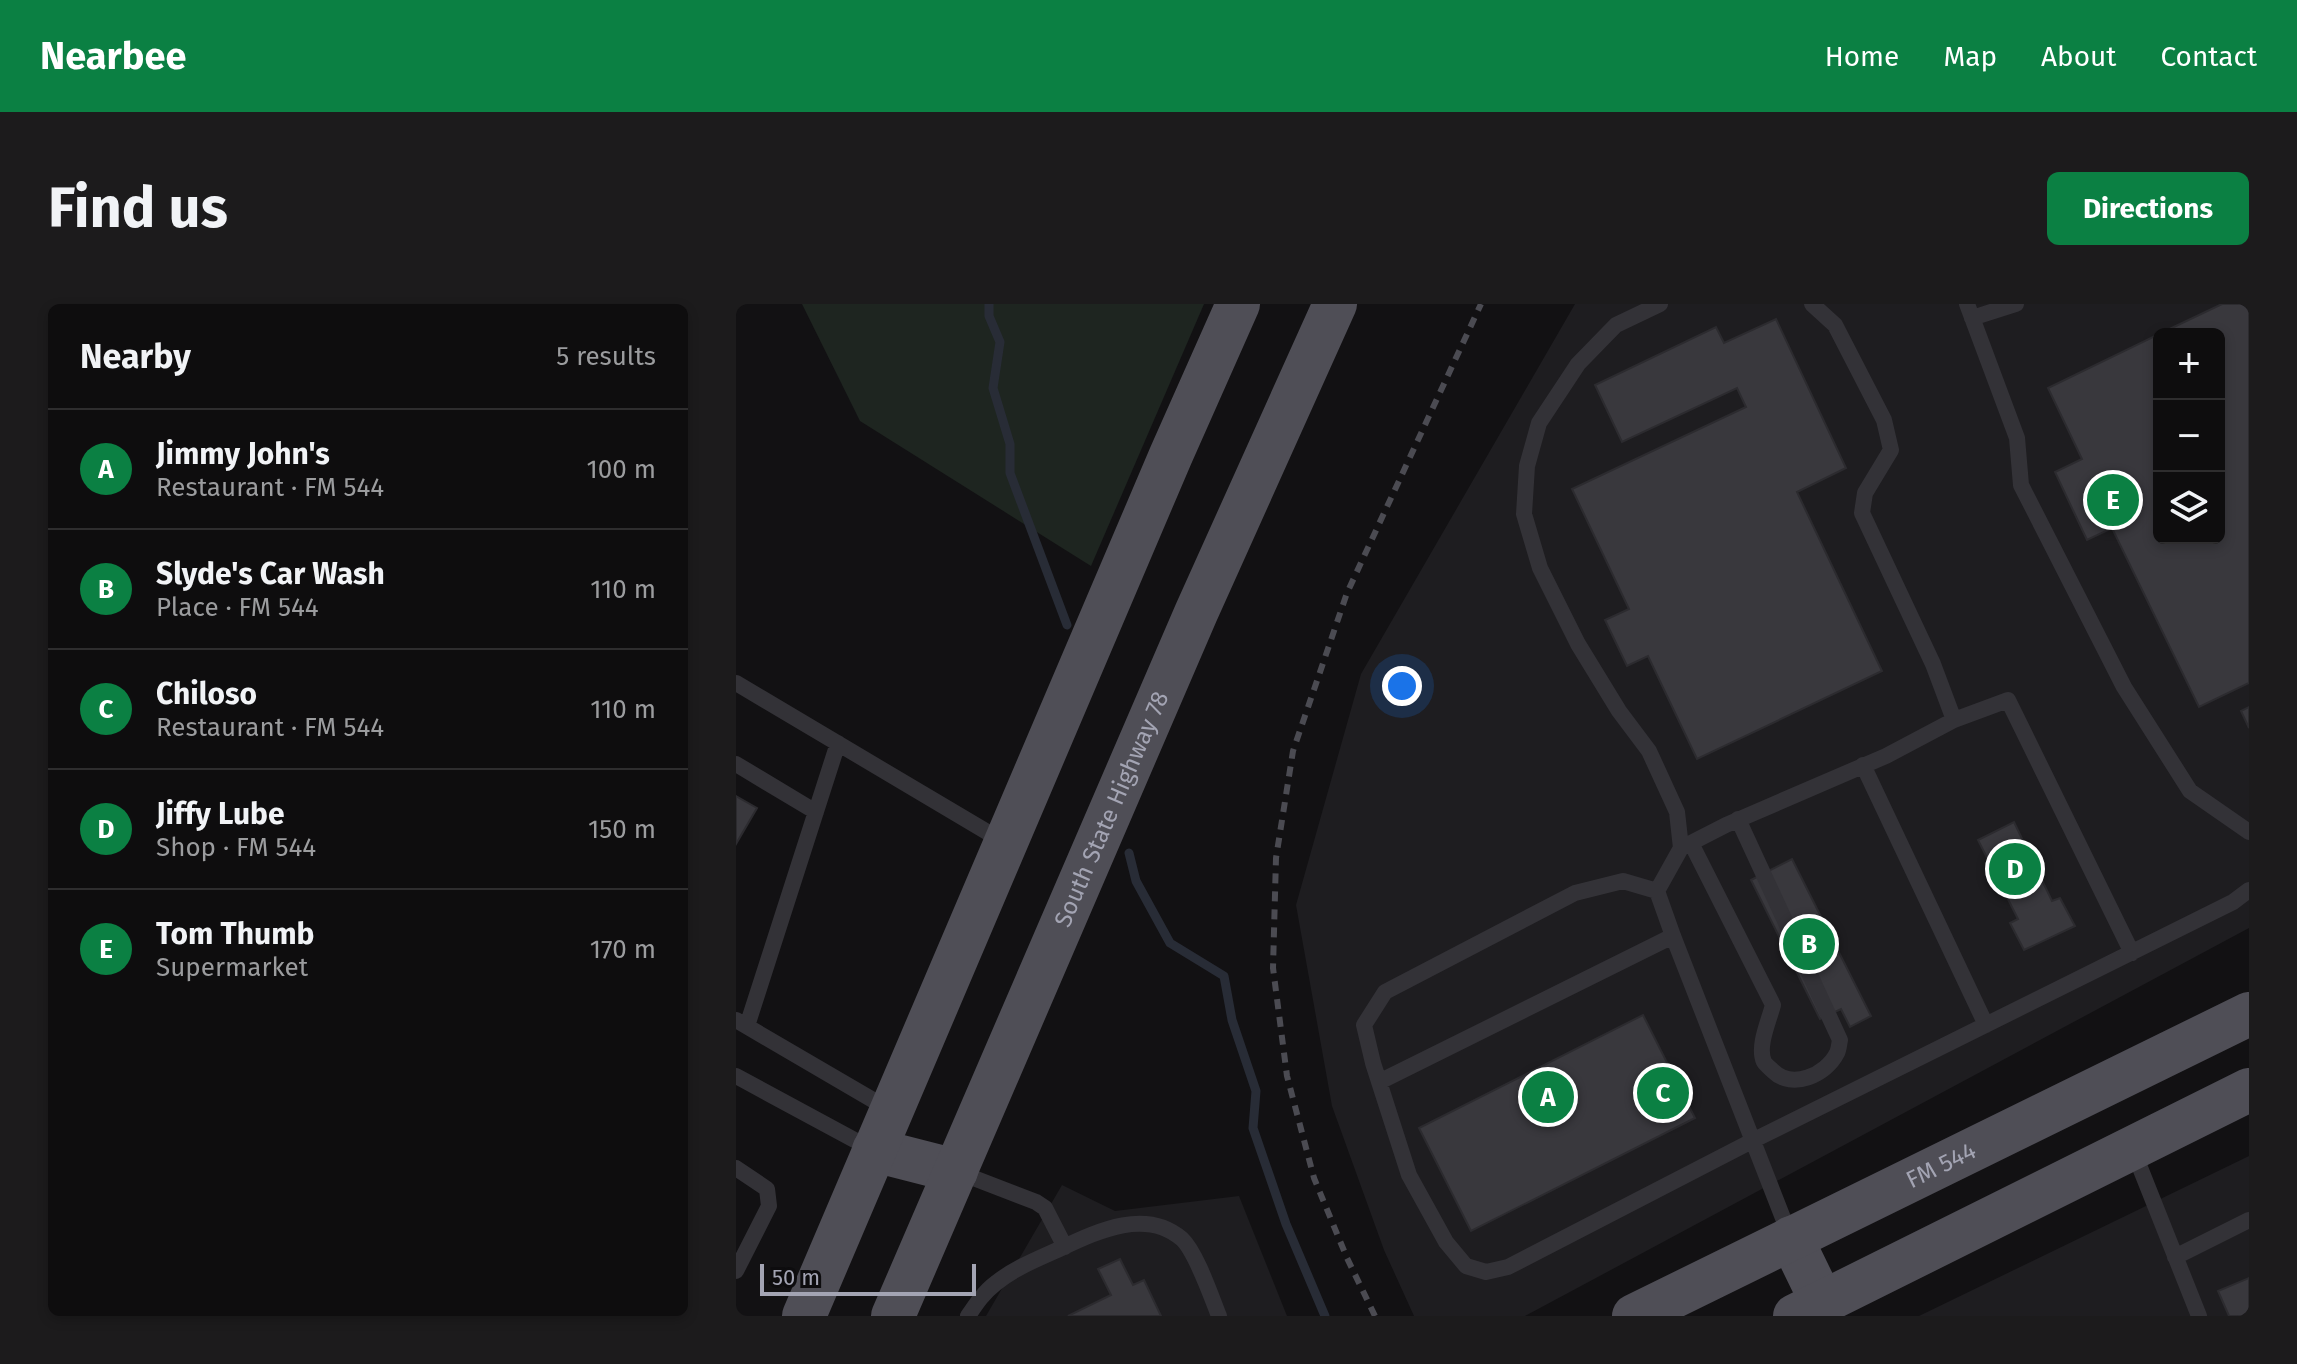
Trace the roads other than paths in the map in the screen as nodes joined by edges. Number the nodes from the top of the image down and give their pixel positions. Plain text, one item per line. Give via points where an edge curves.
1 (1238, 304) edge
2 (1335, 304) edge
3 (1660, 304) edge
4 (1812, 304) edge
5 (2016, 304) edge
6 (1970, 311) edge
7 (736, 683) edge
8 (1954, 720) junction
9 (838, 743) junction
10 (736, 764) edge
11 (1863, 765) junction
12 (816, 812) junction
13 (1738, 819) junction
14 (2249, 832) edge
15 (1005, 843) junction
16 (1686, 846) junction
17 (2249, 890) edge
18 (1657, 891) junction
19 (1673, 936) junction
20 (2132, 953) junction
21 (2249, 1014) edge
22 (741, 1023) edge
23 (1986, 1025) junction
24 (736, 1076) edge
25 (1379, 1082) junction
26 (2249, 1090) edge
27 (891, 1111) junction
28 (1752, 1141) junction
29 (2132, 1148) junction
30 (874, 1150) junction
31 (736, 1168) edge
32 (956, 1171) junction
33 (2248, 1223) edge
34 (1791, 1238) junction
35 (1065, 1247) junction
36 (2175, 1257) junction
37 (736, 1271) edge
38 (1815, 1311) edge
39 (804, 1316) edge
40 (893, 1316) edge
41 (968, 1316) edge
42 (1219, 1316) edge
43 (1634, 1316) edge
44 (2199, 1316) edge

1 - 15 main road
2 - 32 main road, South State Highway 78
3 - 16 lane via 1616,325 1578,364 1539,423 1527,466 1524,514 1540,568 1578,644 1649,751
4 - 8 lane via 1835,325 1884,420 1891,450 1865,493 1862,513
5 - 6 lane
6 - 14 lane via 2017,438 2021,485 2124,687 2190,791
7 - 9 lane
8 - 11 lane
8 - 20 lane via 2008,700
9 - 12 lane
9 - 15 lane
10 - 12 lane
11 - 13 lane
11 - 23 lane
12 - 22 lane
13 - 16 lane
13 - 16 lane via 1840,1040 1837,1053 1810,1077 1778,1077 1764,1062 1762,1043 1773,1005
15 - 27 main road
16 - 18 lane
17 - 20 lane
18 - 19 lane
18 - 25 lane via 1623,881 1575,893 1385,992 1364,1025
19 - 25 lane
19 - 28 lane
20 - 23 lane
21 - 34 main road, FM 544 / FM 544
22 - 27 lane
23 - 28 lane
24 - 30 lane
25 - 28 lane via 1409,1175 1446,1242 1466,1266 1486,1272 1508,1267
26 - 29 main road
27 - 30 main road
28 - 34 lane
29 - 36 lane
29 - 38 main road
30 - 32 main road
30 - 39 main road
31 - 37 lane via 767,1189 769,1206
32 - 35 lane via 1045,1208
32 - 40 main road, South State Highway 78
33 - 36 lane
34 - 38 main road
34 - 43 main road, FM 544 / FM 544
35 - 41 lane via 994,1285
35 - 42 lane via 1125,1225 1172,1232 1189,1247
36 - 44 lane

